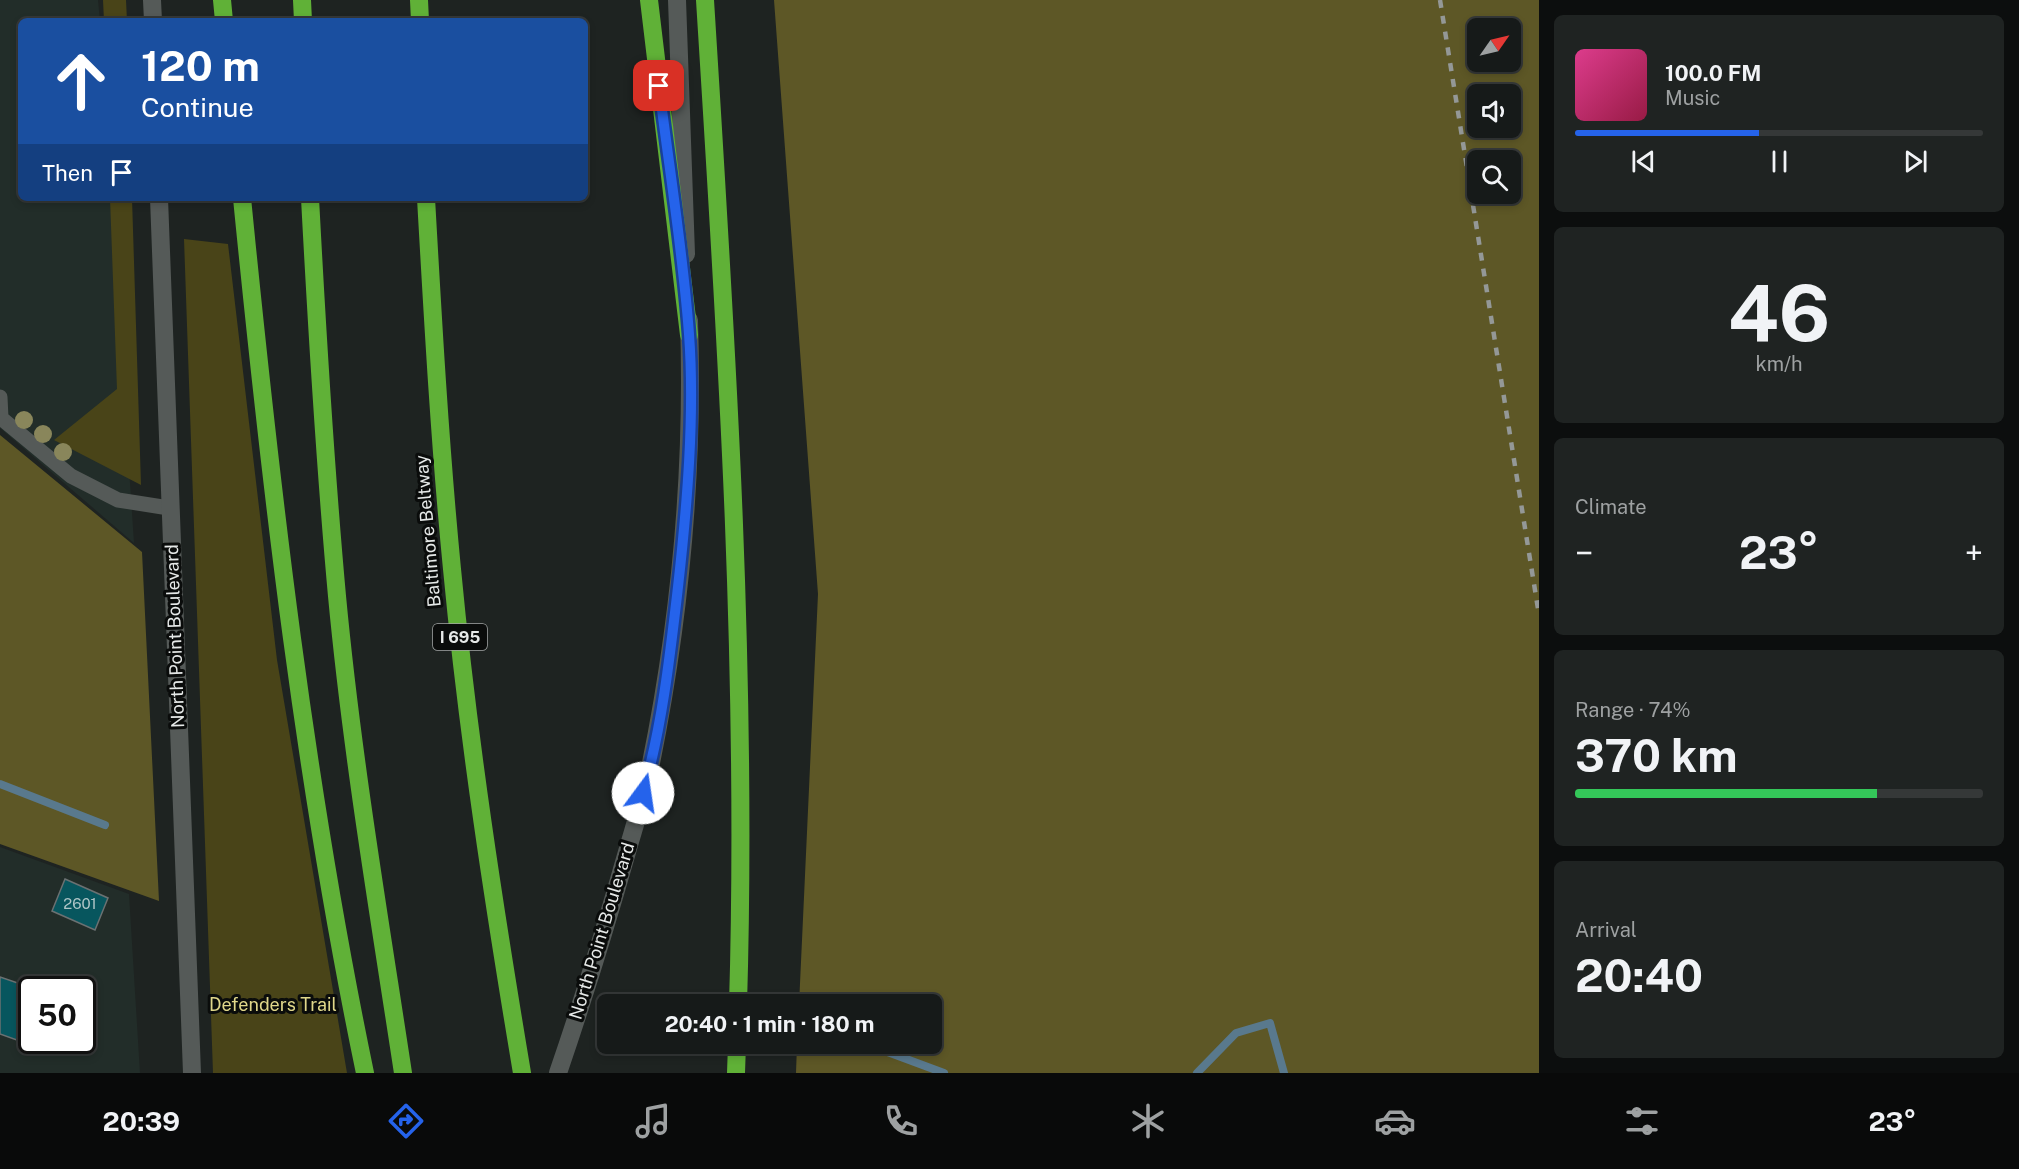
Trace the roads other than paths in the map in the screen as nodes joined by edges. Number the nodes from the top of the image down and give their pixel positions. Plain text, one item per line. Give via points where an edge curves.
1 (152, 0) edge
2 (222, 0) edge
3 (302, 0) edge
4 (419, 0) edge
5 (649, 0) edge
6 (677, 0) edge
7 (705, 0) edge
8 (153, 18) edge
9 (224, 18) edge
10 (303, 18) edge
11 (420, 18) edge
12 (159, 201) edge
13 (242, 201) edge
14 (310, 201) edge
15 (426, 201) edge
16 (689, 335) junction
17 (0, 397) edge
18 (170, 508) junction
19 (738, 994) edge
20 (737, 1054) edge
21 (192, 1073) edge
22 (365, 1073) edge
23 (403, 1073) edge
24 (522, 1073) edge
25 (558, 1073) edge
26 (736, 1073) edge

1 - 8 main road
2 - 9 highway
3 - 10 highway
4 - 11 highway
5 - 16 highway
6 - 16 main road, North Point Boulevard
7 - 19 highway via 740,661
12 - 18 main road, North Point Boulevard
13 - 22 highway via 280,550 345,975
14 - 23 highway via 337,599 370,862
15 - 24 highway, Baltimore Beltway / I 695 via 452,570 484,840
16 - 25 main road, North Point Boulevard via 690,431 684,528 671,648 650,770 605,931
17 - 18 lane via 1,418 71,476 118,500
18 - 21 main road, North Point Boulevard
20 - 26 highway

